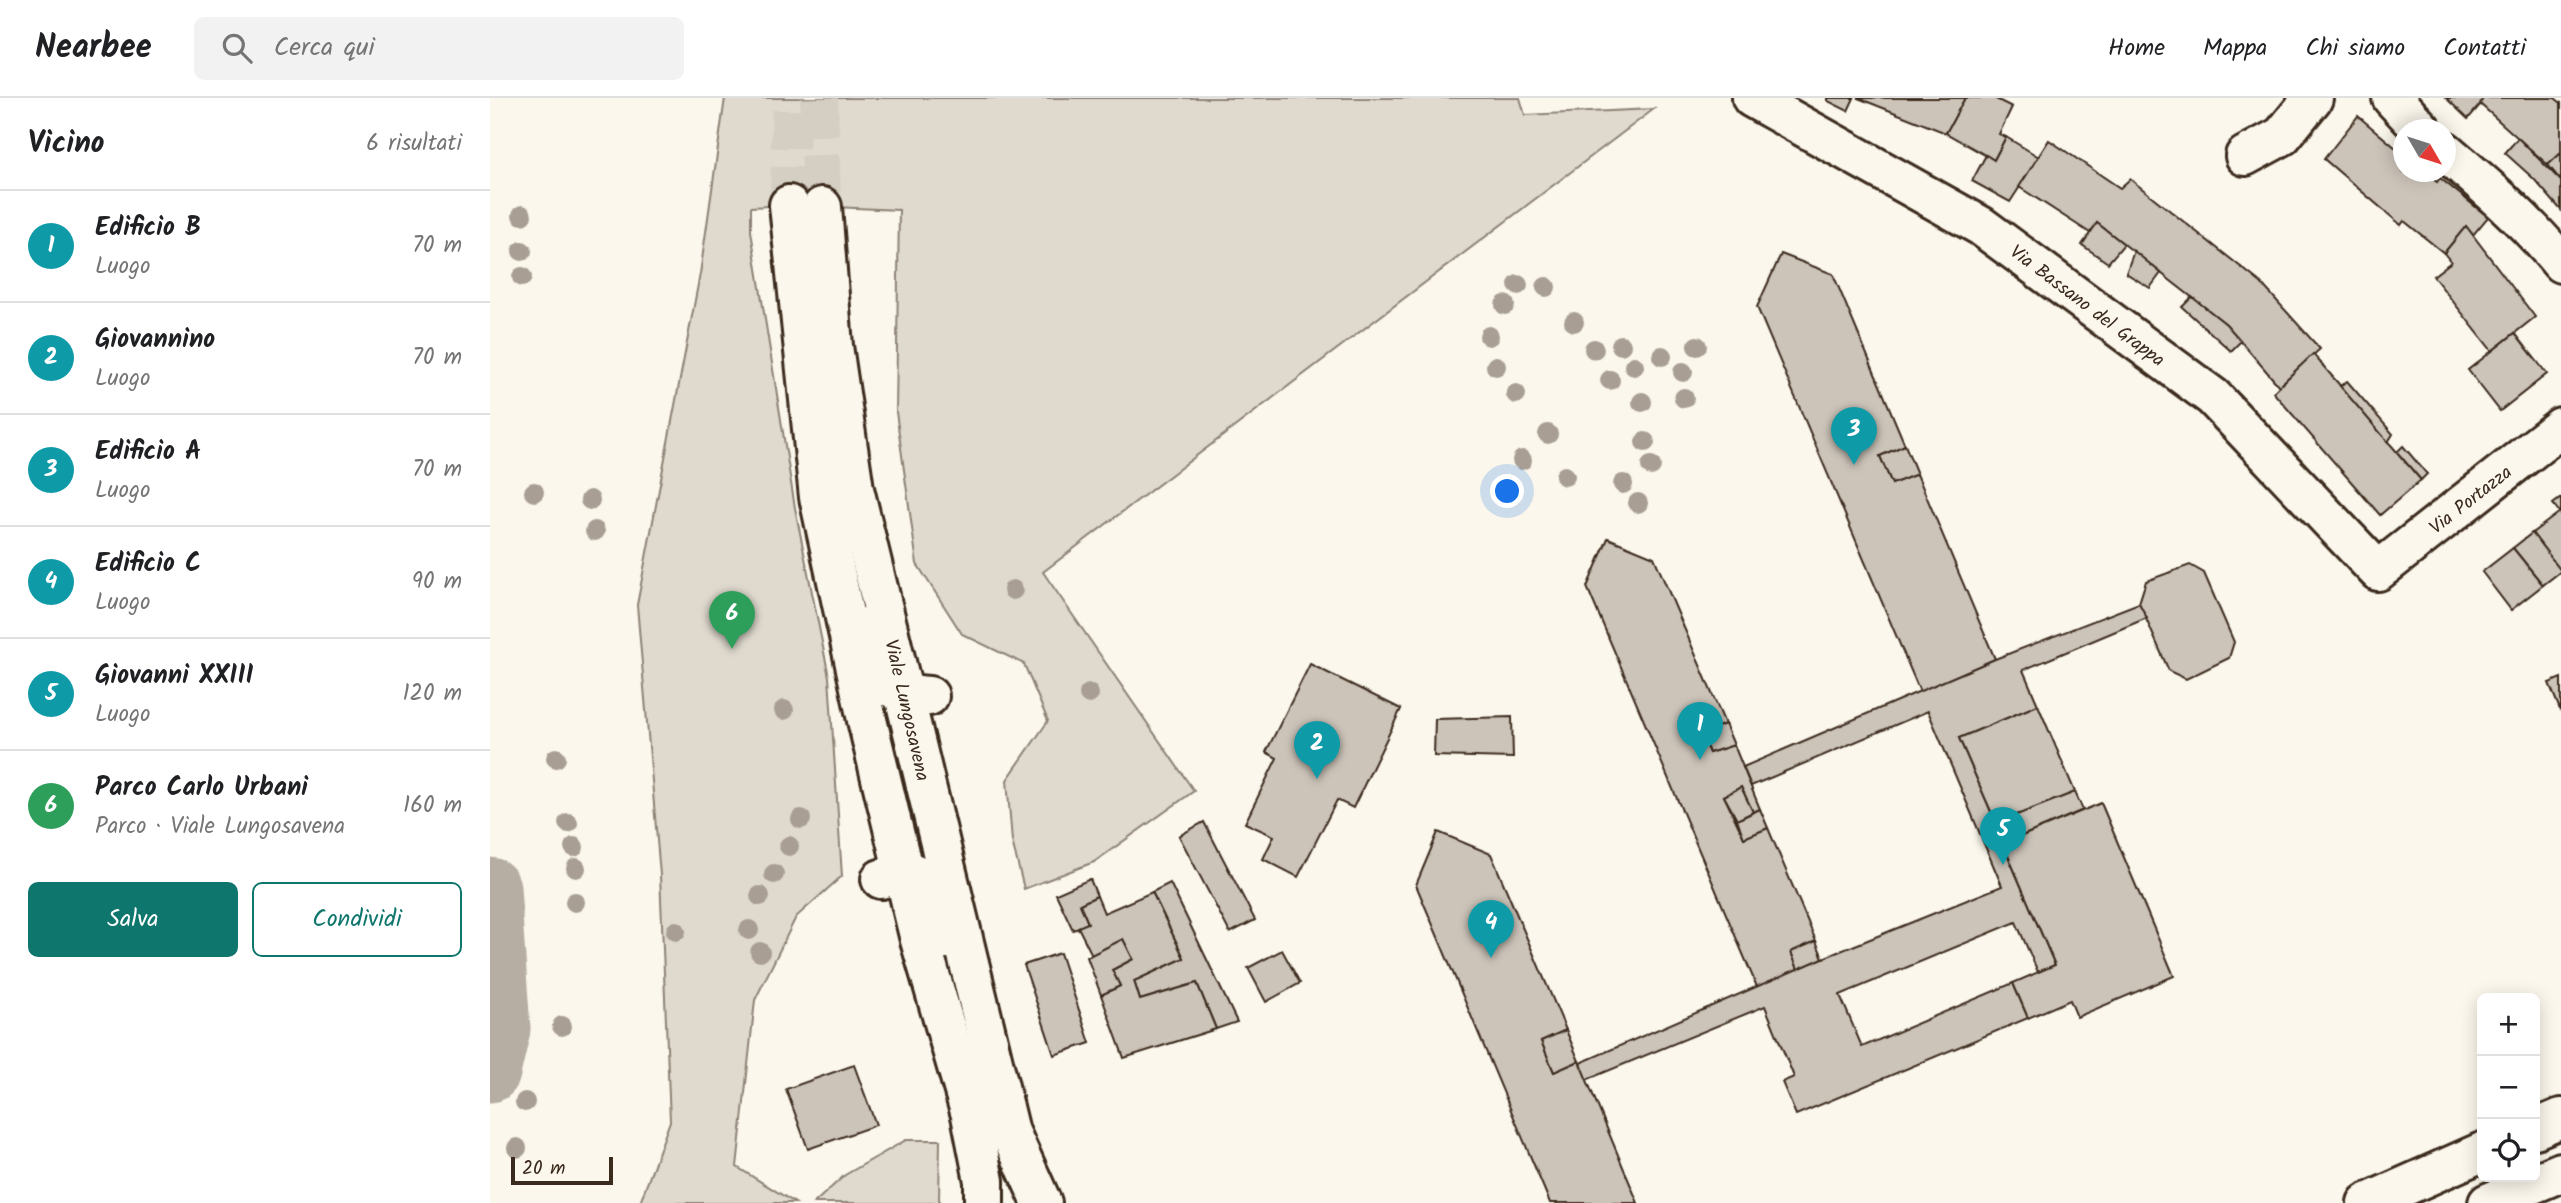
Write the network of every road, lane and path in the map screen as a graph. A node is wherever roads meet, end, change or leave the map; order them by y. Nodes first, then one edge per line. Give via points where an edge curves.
1 (1752, 98) edge
2 (2313, 98) edge
3 (2392, 98) edge
4 (2412, 119) edge
5 (2245, 156) dead end
6 (2456, 160) edge
7 (2561, 262) edge
8 (2561, 427) edge
9 (815, 456) junction
10 (2378, 571) joint
11 (917, 695) junction
12 (892, 876) junction
13 (990, 1053) junction
14 (2561, 1118) edge
15 (2540, 1127) edge
16 (2477, 1154) edge
17 (2561, 1172) edge
18 (984, 1203) edge
19 (1042, 1203) edge
20 (2367, 1203) edge
21 (2488, 1203) edge

1 - 10 main road, Via Bassano del Grappa via 1982,226 2213,397
2 - 5 main road via 2282,136
3 - 4 main road
6 - 7 main road via 2498,196
8 - 10 main road, Via Portazza
9 - 11 main road via 874,672 894,690
9 - 11 main road, Viale Lungosavena via 805,206 833,346 854,489
9 - 12 main road, Viale Lungosavena via 867,720
11 - 13 main road, Viale Lungosavena
12 - 13 main road via 913,873 934,893 970,1028
12 - 18 main road, Viale Lungosavena via 920,940 971,1115
13 - 19 main road, Viale Lungosavena via 1010,1132
14 - 15 main road
16 - 20 main road
17 - 21 main road

